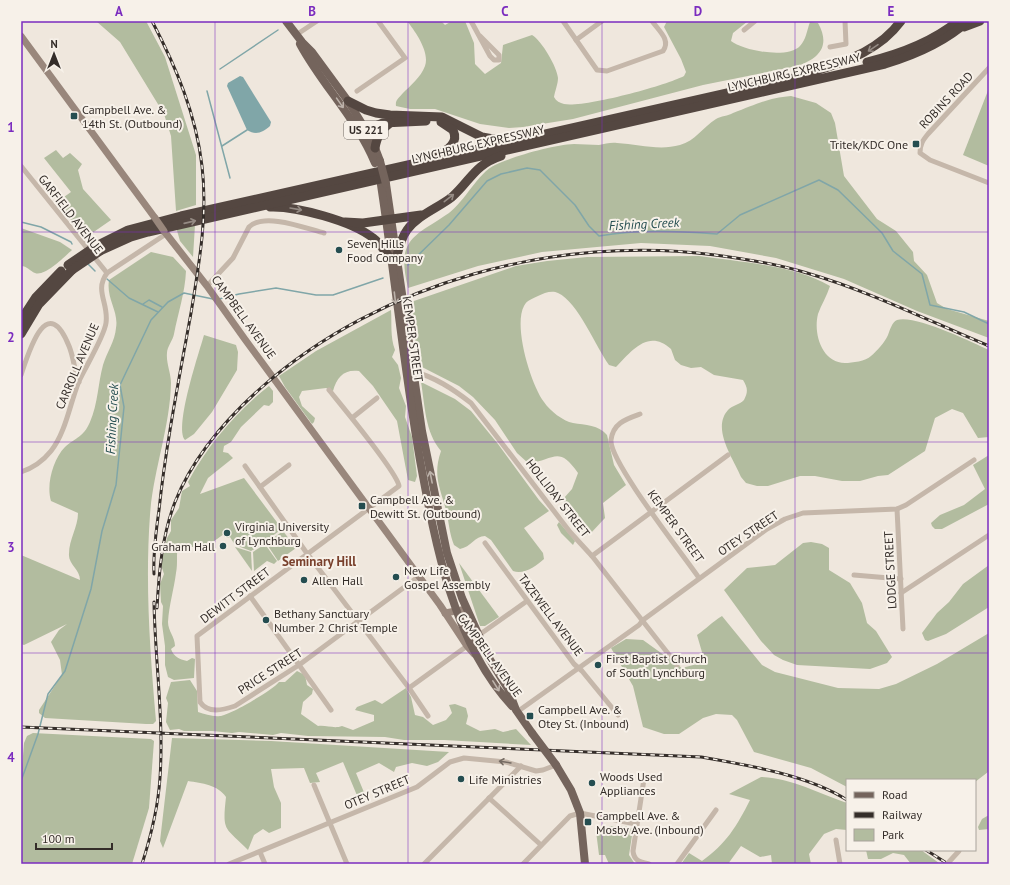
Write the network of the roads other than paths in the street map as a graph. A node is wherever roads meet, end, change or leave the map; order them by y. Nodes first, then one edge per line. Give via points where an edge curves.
1 (286, 21) edge
2 (317, 21) edge
3 (378, 21) edge
4 (472, 21) edge
5 (563, 21) edge
6 (602, 21) edge
7 (652, 21) edge
8 (755, 21) edge
9 (845, 21) edge
10 (901, 21) edge
11 (968, 21) edge
12 (980, 21) edge
13 (959, 25) edge
14 (744, 30) dead end
15 (296, 35) junction
16 (21, 36) edge
17 (480, 36) junction
18 (576, 40) junction
19 (830, 48) dead end
20 (989, 68) edge
21 (799, 77) junction
22 (357, 91) dead end
23 (348, 101) junction
24 (390, 119) junction
25 (362, 129) junction
26 (514, 142) junction
27 (538, 143) junction
28 (375, 148) junction
29 (377, 162) junction
30 (424, 162) junction
31 (21, 166) edge
32 (989, 183) edge
33 (249, 208) junction
34 (426, 213) junction
35 (389, 219) junction
36 (336, 220) junction
37 (165, 233) junction
38 (324, 233) dead end
39 (98, 248) junction
40 (394, 257) junction
41 (70, 268) junction
42 (107, 273) junction
43 (209, 289) junction
44 (21, 320) edge
45 (21, 334) edge
46 (404, 367) junction
47 (412, 371) junction
48 (21, 375) edge
49 (79, 382) junction
50 (329, 390) dead end
51 (377, 398) dead end
52 (640, 414) dead end
53 (352, 418) junction
54 (728, 456) dead end
55 (974, 460) dead end
56 (290, 464) dead end
57 (245, 466) dead end
58 (21, 472) edge
59 (260, 488) junction
60 (370, 509) junction
61 (897, 509) junction
62 (651, 510) junction
63 (989, 535) edge
64 (486, 543) dead end
65 (308, 554) junction
66 (592, 556) junction
67 (854, 575) dead end
68 (418, 577) junction
69 (699, 578) junction
70 (901, 579) junction
71 (901, 593) junction
72 (250, 596) junction
73 (527, 601) junction
74 (467, 609) junction
75 (457, 612) junction
76 (445, 613) junction
77 (643, 620) junction
78 (359, 621) junction
79 (903, 629) dead end
80 (479, 635) junction
81 (467, 646) junction
82 (480, 659) junction
83 (299, 665) junction
84 (677, 665) dead end
85 (578, 667) junction
86 (409, 688) junction
87 (206, 708) joint
88 (331, 710) dead end
89 (517, 711) junction
90 (618, 715) dead end
91 (428, 716) dead end
92 (556, 765) junction
93 (521, 766) junction
94 (644, 779) dead end
95 (314, 785) dead end
96 (489, 798) junction
97 (716, 810) dead end
98 (580, 813) junction
99 (330, 823) junction
100 (636, 824) junction
101 (836, 840) dead end
102 (541, 845) junction
103 (958, 851) edge
104 (260, 852) junction
105 (229, 864) edge
106 (265, 864) edge
107 (347, 864) edge
108 (424, 864) edge
109 (524, 864) edge
110 (585, 864) edge
111 (648, 864) edge
112 (677, 864) edge
113 (840, 864) edge
114 (947, 864) edge

1 - 15 main road, KEMPER STREET / US 221
2 - 15 street
3 - 22 street via 405,58
4 - 17 street
5 - 18 street
6 - 18 street
7 - 18 street via 667,41 663,51 607,71 597,70
8 - 14 street
9 - 19 street via 846,44
10 -> 21 highway via 889,35 859,56
11 - 13 highway, LYNCHBURG EXPRESSWAY
12 - 13 highway
13 - 21 highway, LYNCHBURG EXPRESSWAY via 899,53
13 - 27 highway, LYNCHBURG EXPRESSWAY via 915,54 885,64
15 - 23 main road, KEMPER STREET / US 221 via 312,52
15 -> 25 main road, KEMPER STREET / US 221 via 306,55
16 - 37 main road, CAMPBELL AVENUE, bridge
17 - 17 street via 499,55 499,60 494,60 490,56
20 - 32 street, ROBINS ROAD via 928,134 920,147 920,153 930,160
21 - 26 highway, LYNCHBURG EXPRESSWAY
23 - 24 highway
23 - 25 main road, KEMPER STREET / US 221
24 - 25 highway via 373,121
24 - 26 highway via 442,117 482,137
24 - 28 highway via 377,137
24 - 30 highway via 437,121 453,130 455,138 451,148
25 - 28 main road, KEMPER STREET / US 221
25 - 29 main road, KEMPER STREET / US 221
26 - 30 highway, LYNCHBURG EXPRESSWAY
27 - 33 highway, LYNCHBURG EXPRESSWAY
34 -> 27 highway via 452,196 473,172 493,158
28 - 29 main road, KEMPER STREET / US 221
29 - 35 main road, KEMPER STREET / US 221
30 - 39 highway, LYNCHBURG EXPRESSWAY via 128,230
31 - 42 street, GARFIELD AVENUE
33 -> 36 highway via 287,207
39 -> 33 highway, LYNCHBURG EXPRESSWAY via 148,232
34 - 35 highway
34 - 40 highway via 406,231
35 - 36 highway via 364,223
35 - 40 main road, KEMPER STREET
36 - 40 highway via 372,237
37 - 42 street
37 - 43 main road, CAMPBELL AVENUE
38 - 43 street via 278,222 264,221 252,224 248,227 233,258
39 - 41 highway, LYNCHBURG EXPRESSWAY, bridge
40 -> 46 main road, KEMPER STREET
40 - 47 main road, KEMPER STREET
41 - 44 highway, LYNCHBURG EXPRESSWAY via 40,293
41 - 45 highway, LYNCHBURG EXPRESSWAY via 28,320
42 - 49 street, CARROLL AVENUE via 101,286 106,324
43 - 60 main road, CAMPBELL AVENUE
46 - 47 street, HOLLIDAY STREET
46 - 75 main road, KEMPER STREET via 430,509 444,572
47 - 66 street, HOLLIDAY STREET via 452,388 471,402 570,532
74 -> 47 main road, KEMPER STREET via 447,553 438,515
48 - 49 street via 39,330 46,324 54,324 62,331 70,346 74,371
49 - 58 street, CARROLL AVENUE via 51,452 34,466
50 - 53 street
51 - 53 street
52 - 62 street, KEMPER STREET via 623,420 616,426 611,442 624,472
53 - 60 street, DEWITT STREET via 399,486
54 - 62 street
55 - 61 street, OTEY STREET
56 - 59 street
57 - 59 street
59 - 65 street
60 - 65 street, DEWITT STREET
60 - 68 main road, CAMPBELL AVENUE
61 - 69 street, OTEY STREET via 815,512 789,517 767,529
61 - 70 street, LODGE STREET
62 - 66 street
62 - 69 street, KEMPER STREET
63 - 71 street
64 - 73 street, TAZEWELL AVENUE
65 - 72 street, DEWITT STREET
65 - 78 street
66 - 77 street, HOLLIDAY STREET
67 - 70 street
68 - 76 main road, CAMPBELL AVENUE
68 - 78 street, PRICE STREET
69 - 77 street, OTEY STREET
70 - 71 street, LODGE STREET
71 - 79 street, LODGE STREET
72 - 83 street
72 - 87 street, DEWITT STREET via 197,636 200,702
73 - 80 street
73 - 85 street, TAZEWELL AVENUE
74 - 75 main road, CAMPBELL AVENUE
74 - 80 main road, CAMPBELL AVENUE
75 - 76 main road, CAMPBELL AVENUE
75 - 82 main road, KEMPER STREET
76 - 81 main road, CAMPBELL AVENUE
77 - 84 street, HOLLIDAY STREET
77 - 85 street, OTEY STREET
78 - 83 street, PRICE STREET
78 - 86 street
80 - 89 main road, CAMPBELL AVENUE
81 - 82 main road, CAMPBELL AVENUE
81 - 86 street
82 -> 89 main road, CAMPBELL AVENUE via 500,693
83 - 87 street, PRICE STREET via 235,706 219,710
83 - 88 street
85 - 89 street, OTEY STREET
85 - 90 street, TAZEWELL AVENUE
86 - 91 street
89 - 92 main road, CAMPBELL AVENUE, bridge
92 - 93 street, OTEY STREET via 536,771
92 - 98 main road, CAMPBELL AVENUE via 571,790
93 - 96 street
93 -> 99 street, OTEY STREET via 464,758 450,762 417,787
94 - 100 street
95 - 99 street
96 - 102 street
96 - 108 street
97 - 112 street
98 - 100 street
98 - 102 street via 570,816
98 - 110 main road, CAMPBELL AVENUE
99 - 104 street, OTEY STREET
99 - 107 street
100 - 111 street via 634,857 638,862
101 - 113 street
102 - 109 street
103 - 114 street, bridge
104 - 105 street, OTEY STREET
104 - 106 street

